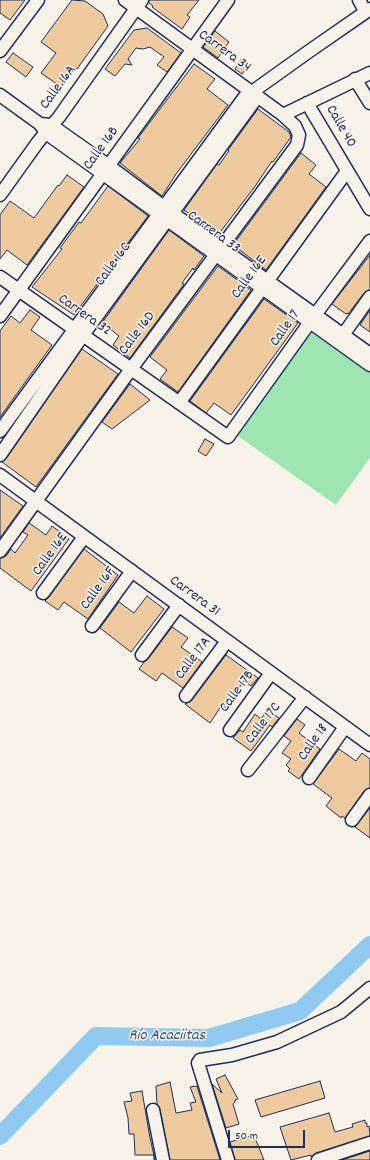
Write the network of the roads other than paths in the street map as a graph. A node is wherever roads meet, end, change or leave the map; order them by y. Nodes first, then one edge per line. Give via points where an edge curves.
1 (38, 0) edge
2 (125, 0) edge
3 (228, 0) edge
4 (360, 0) edge
5 (139, 4) edge
6 (368, 10) edge
7 (193, 50) junction
8 (0, 51) edge
9 (370, 72) edge
10 (356, 79) junction
11 (253, 93) junction
12 (0, 95) edge
13 (307, 103) junction
14 (370, 103) edge
15 (283, 115) junction
16 (46, 127) junction
17 (299, 135) joint
18 (106, 170) junction
19 (347, 171) junction
20 (0, 195) edge
21 (370, 209) edge
22 (166, 213) junction
23 (370, 241) edge
24 (219, 252) junction
25 (0, 277) edge
26 (265, 284) junction
27 (19, 290) junction
28 (370, 297) edge
29 (0, 316) edge
30 (313, 319) junction
31 (79, 332) junction
32 (343, 335) junction
33 (370, 354) edge
34 (370, 365) edge
35 (132, 369) junction
36 (179, 402) junction
37 (0, 431) edge
38 (228, 437) joint
39 (0, 455) edge
40 (0, 475) edge
41 (36, 501) junction
42 (84, 537) junction
43 (0, 551) edge
44 (132, 571) junction
45 (43, 593) dead end
46 (179, 605) junction
47 (92, 626) dead end
48 (227, 641) junction
49 (142, 655) dead end
50 (271, 673) junction
51 (186, 696) dead end
52 (304, 697) junction
53 (345, 727) junction
54 (230, 730) dead end
55 (370, 745) edge
56 (248, 770) dead end
57 (309, 778) dead end
58 (370, 795) edge
59 (352, 820) dead end
60 (370, 988) edge
61 (153, 1110) dead end
62 (370, 1143) edge
63 (163, 1160) edge
64 (228, 1160) edge
65 (318, 1160) edge

1 - 8 street
2 - 5 street, Carrera 34
3 - 7 street, Calle 16B
4 - 6 street
5 - 7 street, Carrera 34
5 - 16 street, Calle 16A via 59,117
6 - 11 street, Calle 16C
7 - 11 street, Carrera 34
7 - 18 street, Calle 16B
9 - 10 street
10 - 13 street
10 - 14 street
11 - 15 street, Carrera 34
11 - 22 street, Calle 16C
12 - 16 street, Carrera 33
13 - 15 street
13 - 19 street, Calle 40
15 - 17 street, Carrera 34 via 295,126
16 - 18 street, Carrera 33
16 - 20 street, Calle 16A
17 - 24 street, Calle 16D via 297,145
18 - 22 street, Carrera 33
18 - 27 street, Calle 16B
19 - 21 street, Calle 40
19 - 26 street, Calle 16E
22 - 24 street, Carrera 33
22 - 31 street, Calle 16C
23 - 30 street, Calle 17
24 - 26 street, Carrera 33
24 - 35 street, Calle 16D
25 - 27 street, Carrera 32
26 - 30 street, Carrera 33
26 - 36 street, Calle 16E
27 - 29 street, Calle 16B
27 - 31 street, Carrera 32
28 - 32 street
30 - 32 street, Carrera 33
30 - 34 street, Carrera 33
30 - 38 street, Calle 17
31 - 35 street, Carrera 32
31 - 37 street, Calle 16C
31 - 39 street, Calle 16C
32 - 33 street, Carrera 33
35 - 36 street, Carrera 32
35 - 41 street, Calle 16D
36 - 38 street, Carrera 32
40 - 41 street, Carrera 31
41 - 42 street, Carrera 31
41 - 43 street, Calle 16D
42 - 44 street, Carrera 31
42 - 45 street, Calle 16E
44 - 46 street, Carrera 31
44 - 47 street, Calle 16F
46 - 48 street, Carrera 31
46 - 49 street
48 - 50 street, Carrera 31
48 - 51 street, Calle 17A
50 - 52 street, Carrera 31
50 - 54 street, Calle 17B
52 - 53 street, Carrera 31
52 - 56 street, Calle 17C
53 - 55 street, Carrera 31
53 - 57 street, Calle 18
58 - 59 street
60 - 64 street via 340,1012 277,1042 232,1055 200,1060 198,1066
61 - 63 street
62 - 65 street

